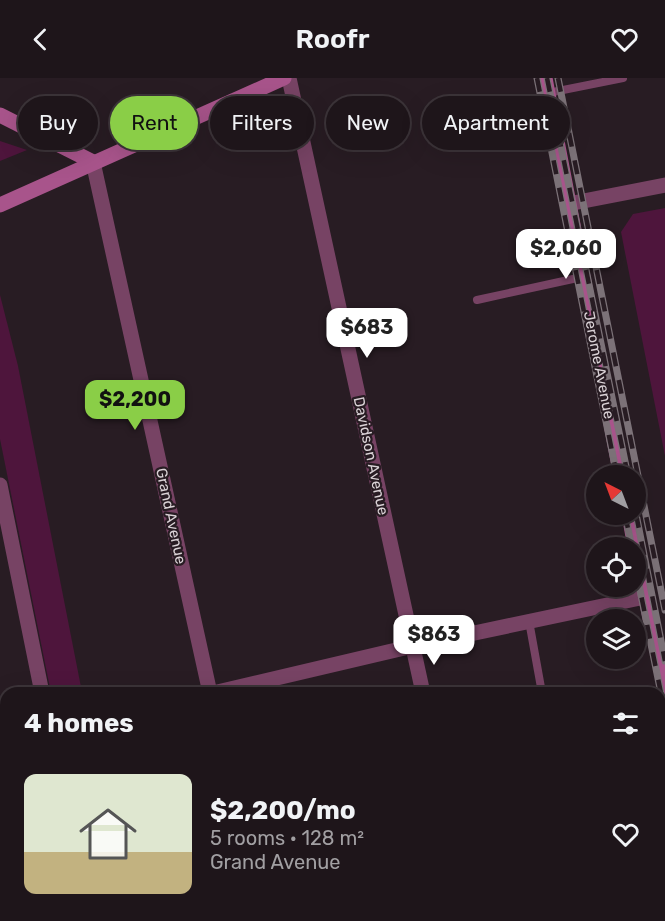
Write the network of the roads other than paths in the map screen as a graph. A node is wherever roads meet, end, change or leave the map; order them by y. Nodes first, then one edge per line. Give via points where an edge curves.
1 (284, 78) edge
2 (289, 78) edge
3 (623, 78) edge
4 (546, 86) edge
5 (0, 115) edge
6 (93, 162) junction
7 (665, 185) edge
8 (568, 204) junction
9 (0, 205) edge
10 (582, 277) junction
11 (477, 300) dead end
12 (619, 465) edge
13 (0, 489) edge
14 (645, 597) joint
15 (529, 621) junction
16 (413, 646) junction
17 (41, 687) edge
18 (210, 687) edge
19 (237, 687) edge
20 (422, 687) edge
21 (541, 687) edge
22 (665, 687) edge

1 - 6 main road
2 - 16 street, Davidson Avenue
3 - 4 lane
4 - 8 main road, Jerome Avenue
5 - 6 main road
6 - 9 main road
6 - 18 street, Grand Avenue
7 - 8 street
8 - 10 main road, Jerome Avenue
10 - 11 lane
10 - 12 main road, Jerome Avenue
13 - 17 street
14 - 15 street
14 - 22 main road
15 - 16 street
15 - 21 lane
16 - 19 street
16 - 20 street, Davidson Avenue

